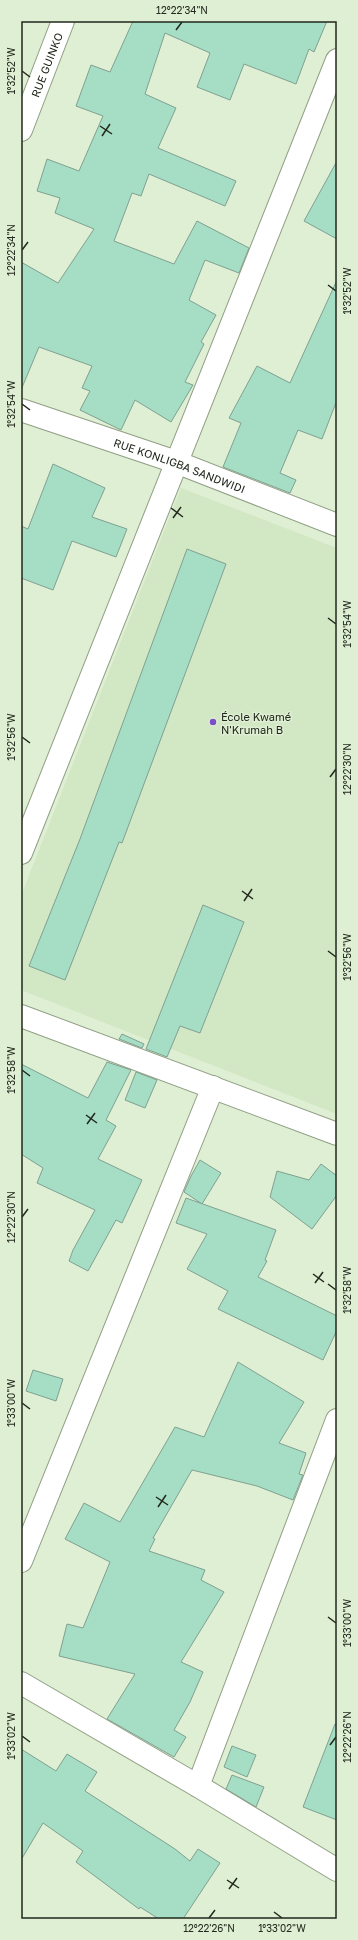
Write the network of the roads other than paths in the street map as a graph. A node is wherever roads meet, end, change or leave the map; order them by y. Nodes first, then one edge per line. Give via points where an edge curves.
1 (63, 21) edge
2 (337, 60) edge
3 (21, 130) edge
4 (21, 410) edge
5 (176, 462) junction
6 (337, 525) edge
7 (21, 853) edge
8 (21, 1016) edge
9 (213, 1087) junction
10 (337, 1134) edge
11 (337, 1420) edge
12 (21, 1561) edge
13 (21, 1683) edge
14 (198, 1786) junction
15 (337, 1870) edge

1 - 3 street, RUE GUINKO
2 - 5 street
4 - 5 street, RUE KONLIGBA SANDWIDI
5 - 6 street, RUE KONLIGBA SANDWIDI
5 - 7 street
8 - 9 street
9 - 10 street
9 - 12 street
11 - 14 street
13 - 14 street
14 - 15 street

